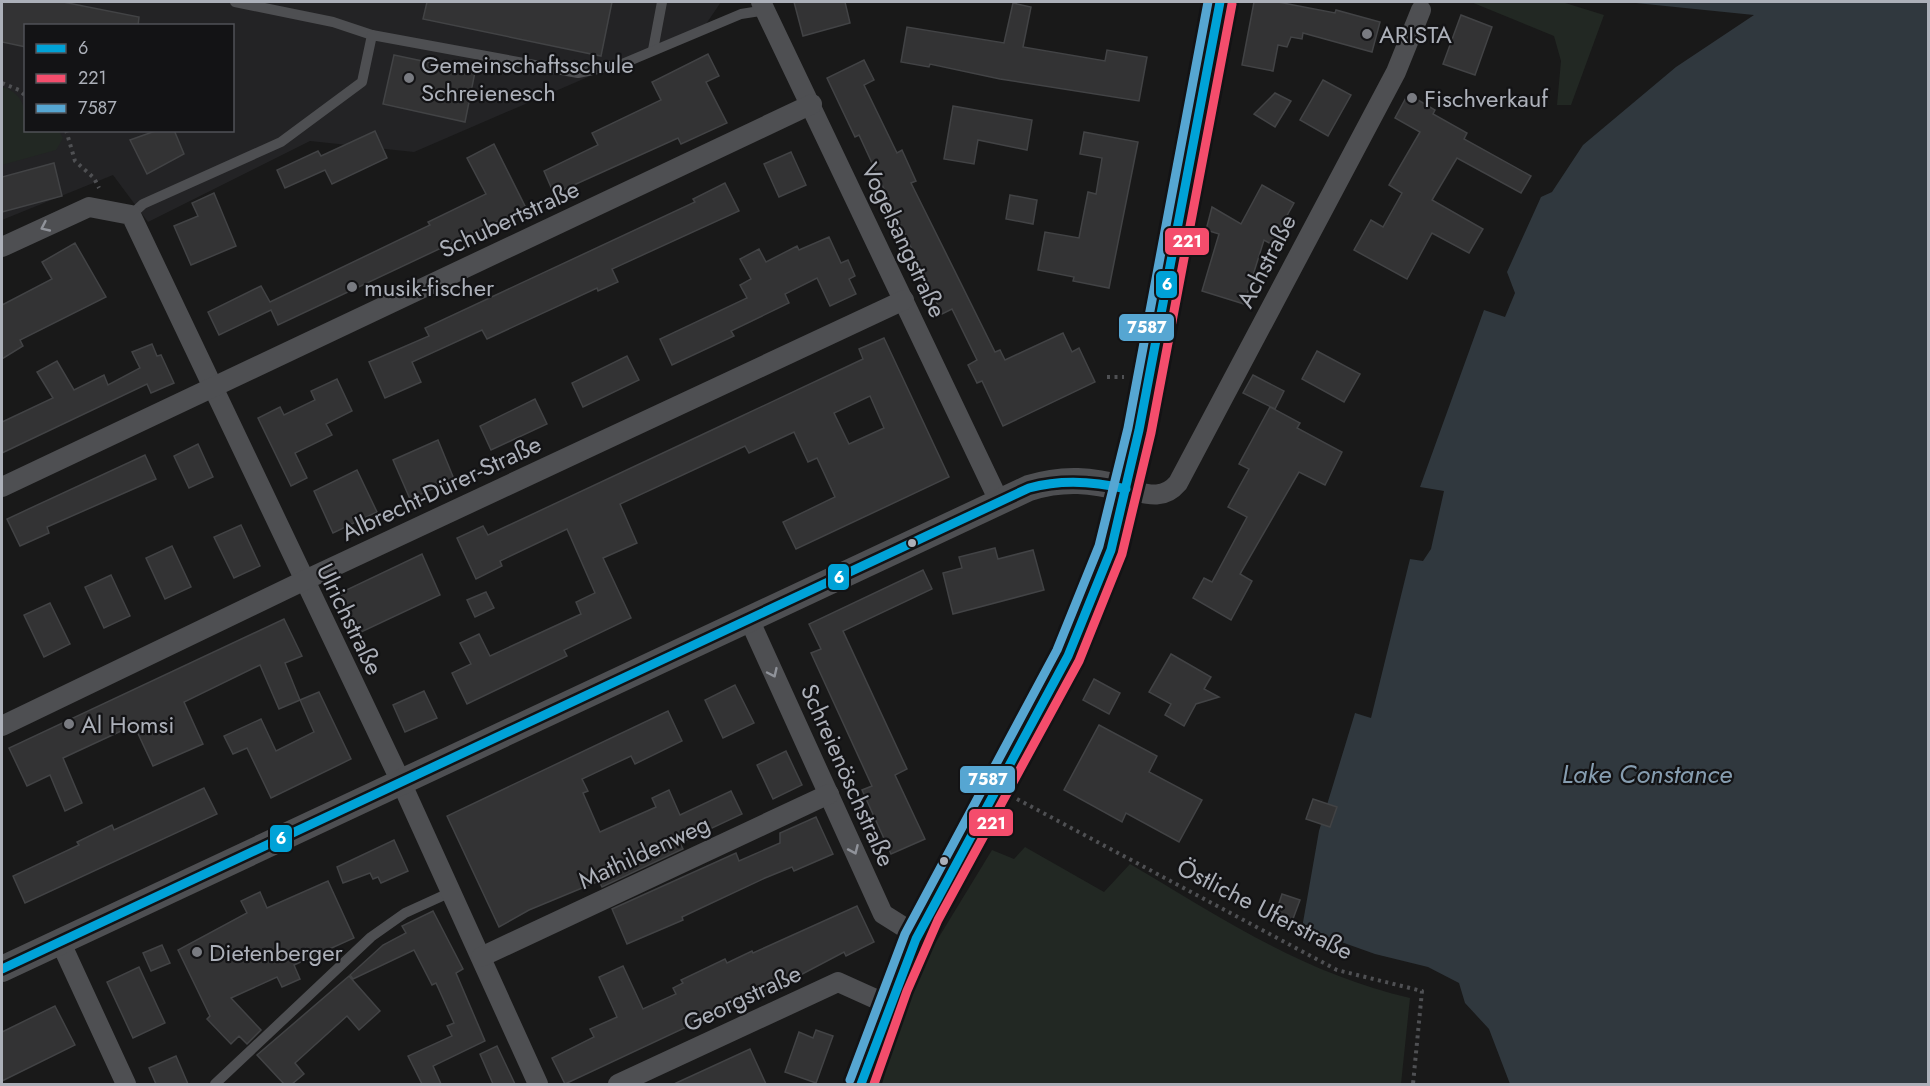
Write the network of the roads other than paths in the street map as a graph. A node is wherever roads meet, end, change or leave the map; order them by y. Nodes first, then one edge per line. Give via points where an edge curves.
1 (235, 2) edge
2 (662, 2) edge
3 (1220, 2) edge
4 (764, 6) edge
5 (1421, 10) dead end
6 (372, 35) junction
7 (653, 50) junction
8 (812, 104) junction
9 (131, 215) junction
10 (2, 248) edge
11 (904, 300) junction
12 (212, 388) junction
13 (2, 487) edge
14 (1126, 489) junction
15 (999, 501) junction
16 (303, 581) junction
17 (749, 619) junction
18 (2, 726) edge
19 (401, 782) junction
20 (829, 794) junction
21 (451, 892) junction
22 (918, 936) junction
23 (60, 941) junction
24 (481, 957) junction
25 (2, 969) edge
26 (889, 1005) junction
27 (126, 1084) edge
28 (215, 1084) edge
29 (538, 1084) edge
30 (618, 1084) edge
31 (861, 1084) edge

1 - 6 lane via 333,22
2 - 7 lane
3 - 14 main road
4 - 7 lane
4 - 8 street, Vogelsangstraße
5 - 14 street, Achstraße via 1396,72 1178,483 1171,491 1157,496
6 - 7 lane via 578,73 622,64
6 - 9 lane via 362,82 280,142 143,204
8 - 11 street, Vogelsangstraße
8 - 12 street, Schubertstraße
9 -> 10 street via 90,207
9 - 12 street, Ulrichstraße
11 - 15 street, Vogelsangstraße
11 - 16 street, Albrecht-Dürer-Straße
12 - 13 street, Schubertstraße
12 - 16 street, Ulrichstraße
14 - 15 street via 1067,479 1029,488
14 - 22 main road via 1103,572 1074,645
15 - 17 street
16 - 18 street, Albrecht-Dürer-Straße
16 - 19 street, Ulrichstraße
17 - 19 street
17 -> 20 street, Schreienöschstraße
19 - 21 street, Ulrichstraße
19 - 23 street
20 -> 22 street, Schreienöschstraße via 883,914
20 - 24 street, Mathildenweg
21 - 24 street, Ulrichstraße
21 - 28 lane via 405,913 371,937
22 - 26 main road
23 - 25 street
23 - 27 street
24 - 29 street, Ulrichstraße
26 - 30 street, Georgstraße via 838,982
26 - 31 main road

